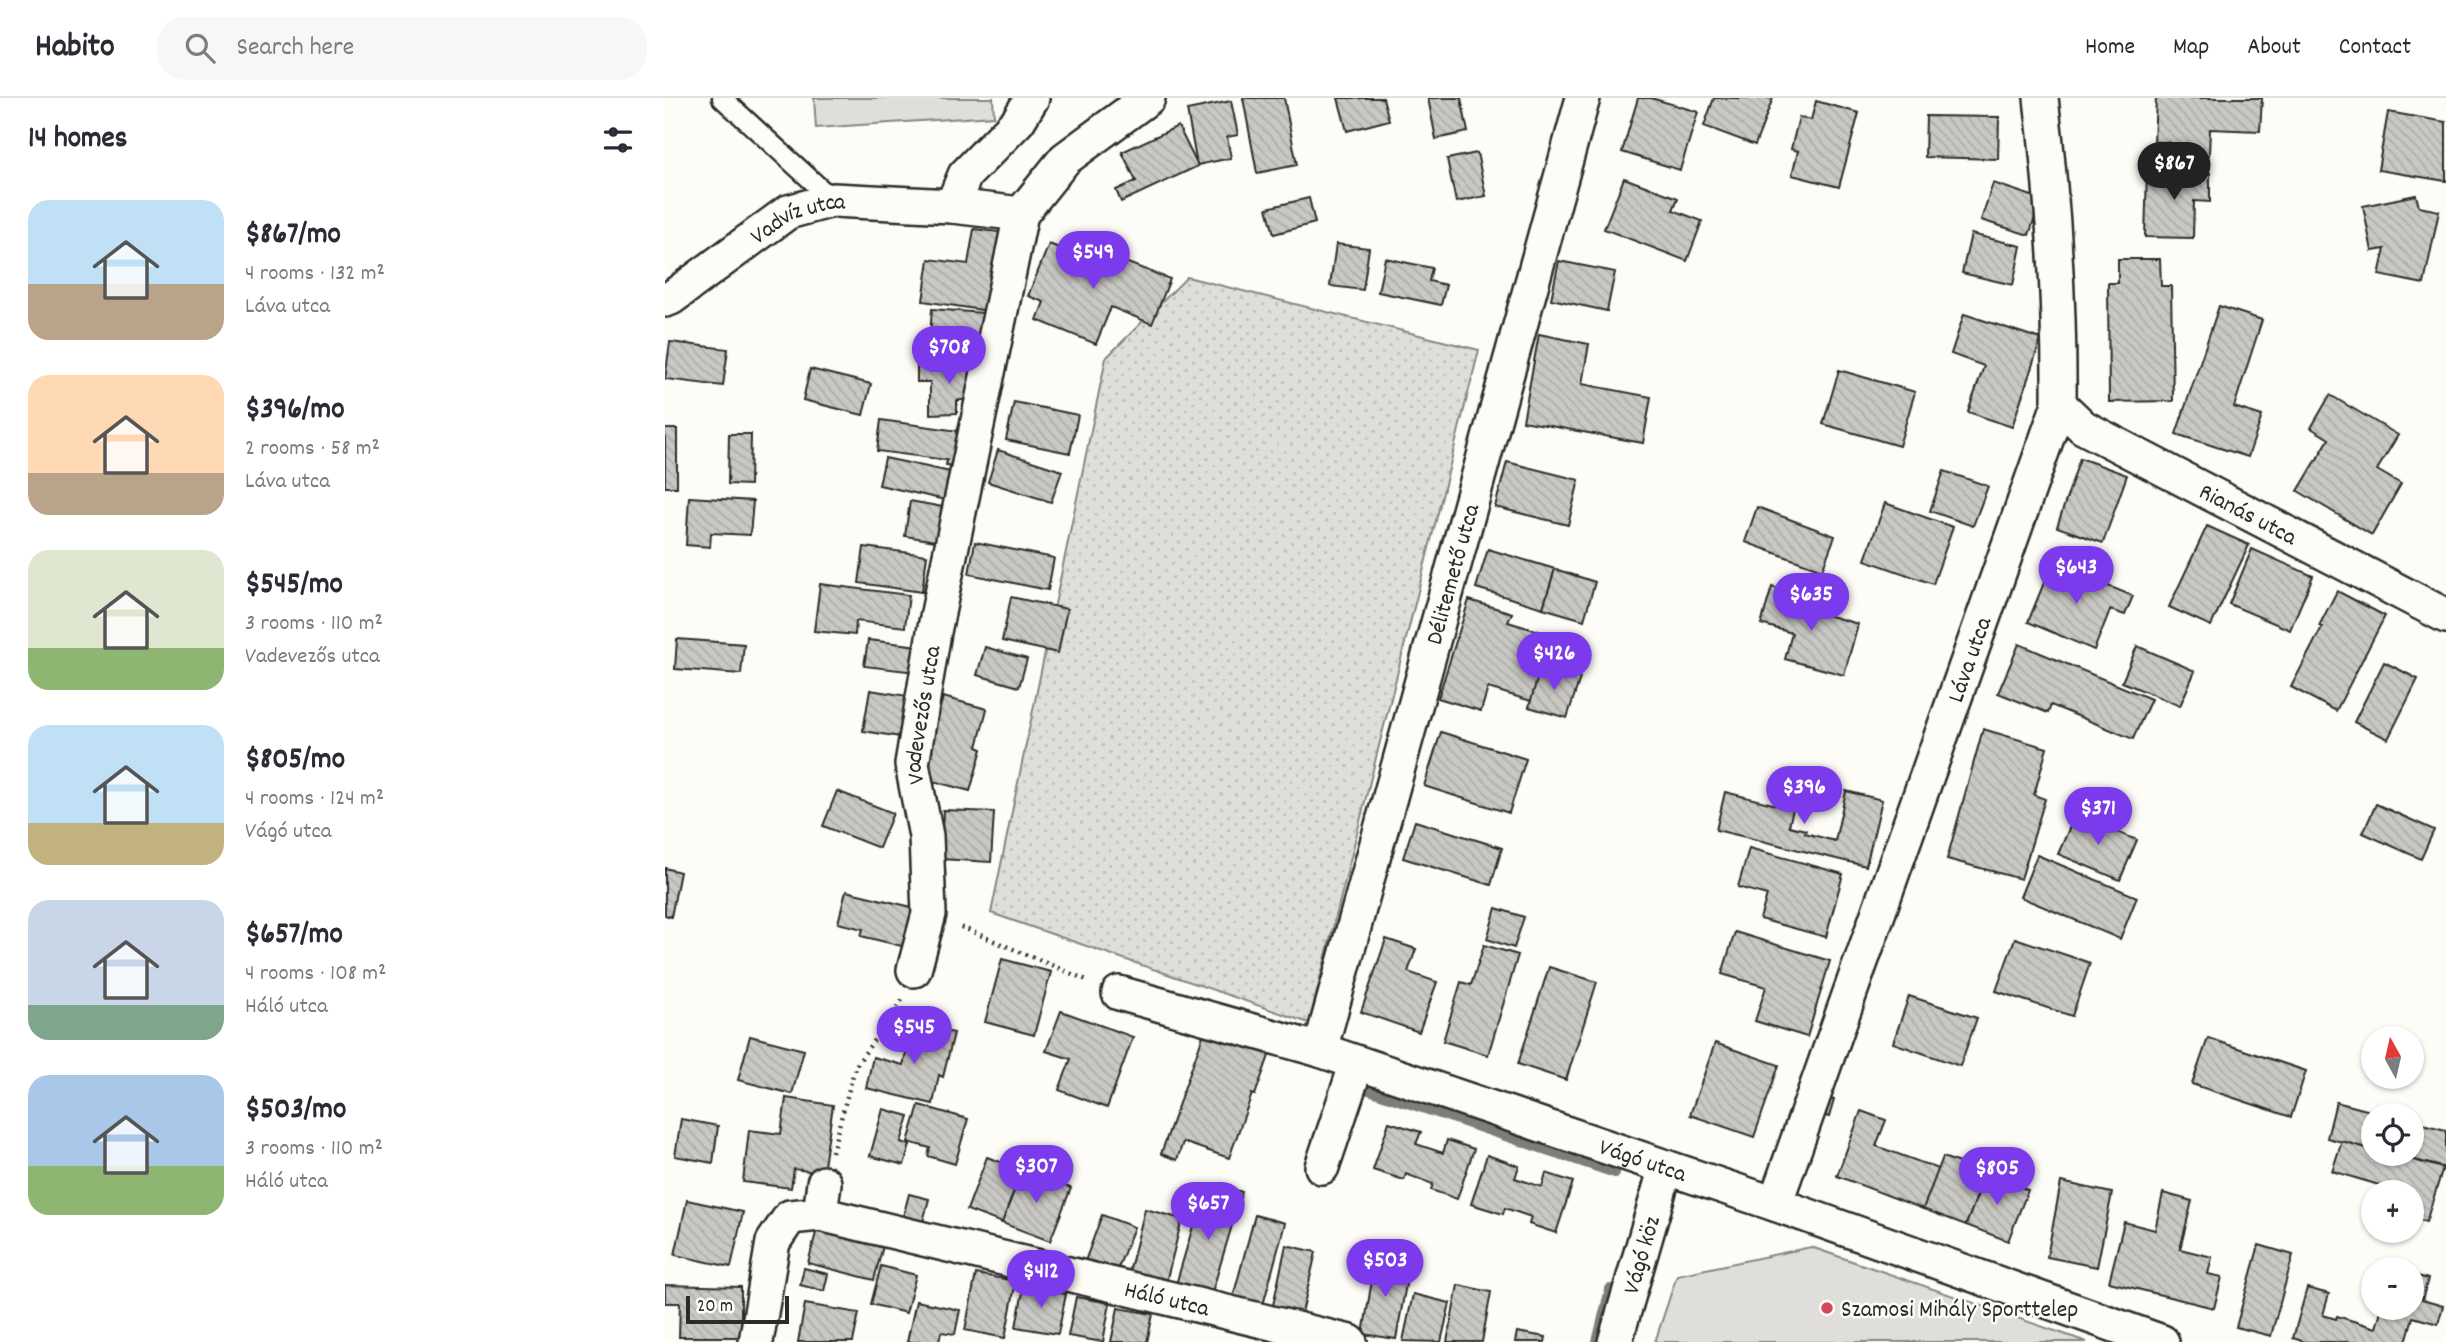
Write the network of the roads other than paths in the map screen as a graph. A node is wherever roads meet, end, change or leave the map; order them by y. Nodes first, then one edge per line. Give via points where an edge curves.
1 (722, 98) edge
2 (1032, 98) edge
3 (1148, 98) edge
4 (1583, 98) edge
5 (2041, 98) edge
6 (833, 200) junction
7 (952, 206) junction
8 (1021, 214) junction
9 (665, 300) edge
10 (2059, 404) junction
11 (2446, 616) edge
12 (914, 970) road end
13 (1119, 993) road end
14 (1320, 1050) junction
15 (1357, 1063) junction
16 (1322, 1167) dead end
17 (1666, 1167) junction
18 (1775, 1204) junction
19 (756, 1342) edge
20 (1350, 1342) edge
21 (1615, 1342) edge
22 (2162, 1342) edge

1 - 6 lane
2 - 7 street via 1018,121 965,175
3 - 8 street, Vadevezős utca via 1065,159
4 - 14 street, Délitemető utca
5 - 10 street, Láva utca via 2053,199
6 - 7 street, Vadvíz utca
6 - 9 street, Vadvíz utca via 787,212
7 - 8 street, Vadvíz utca
8 - 12 street, Vadevezős utca via 934,632 912,764 926,836 929,914
10 - 11 street, Rianás utca via 2084,426
10 - 18 street, Láva utca
13 - 14 street, Vágó utca
14 - 15 street, Vágó utca
15 - 16 street
15 - 17 street, Vágó utca
17 - 18 street, Vágó utca
17 - 21 street, Vágó köz
18 - 22 street, Vágó utca
19 - 20 street, Háló utca via 773,1242 790,1217 822,1198

